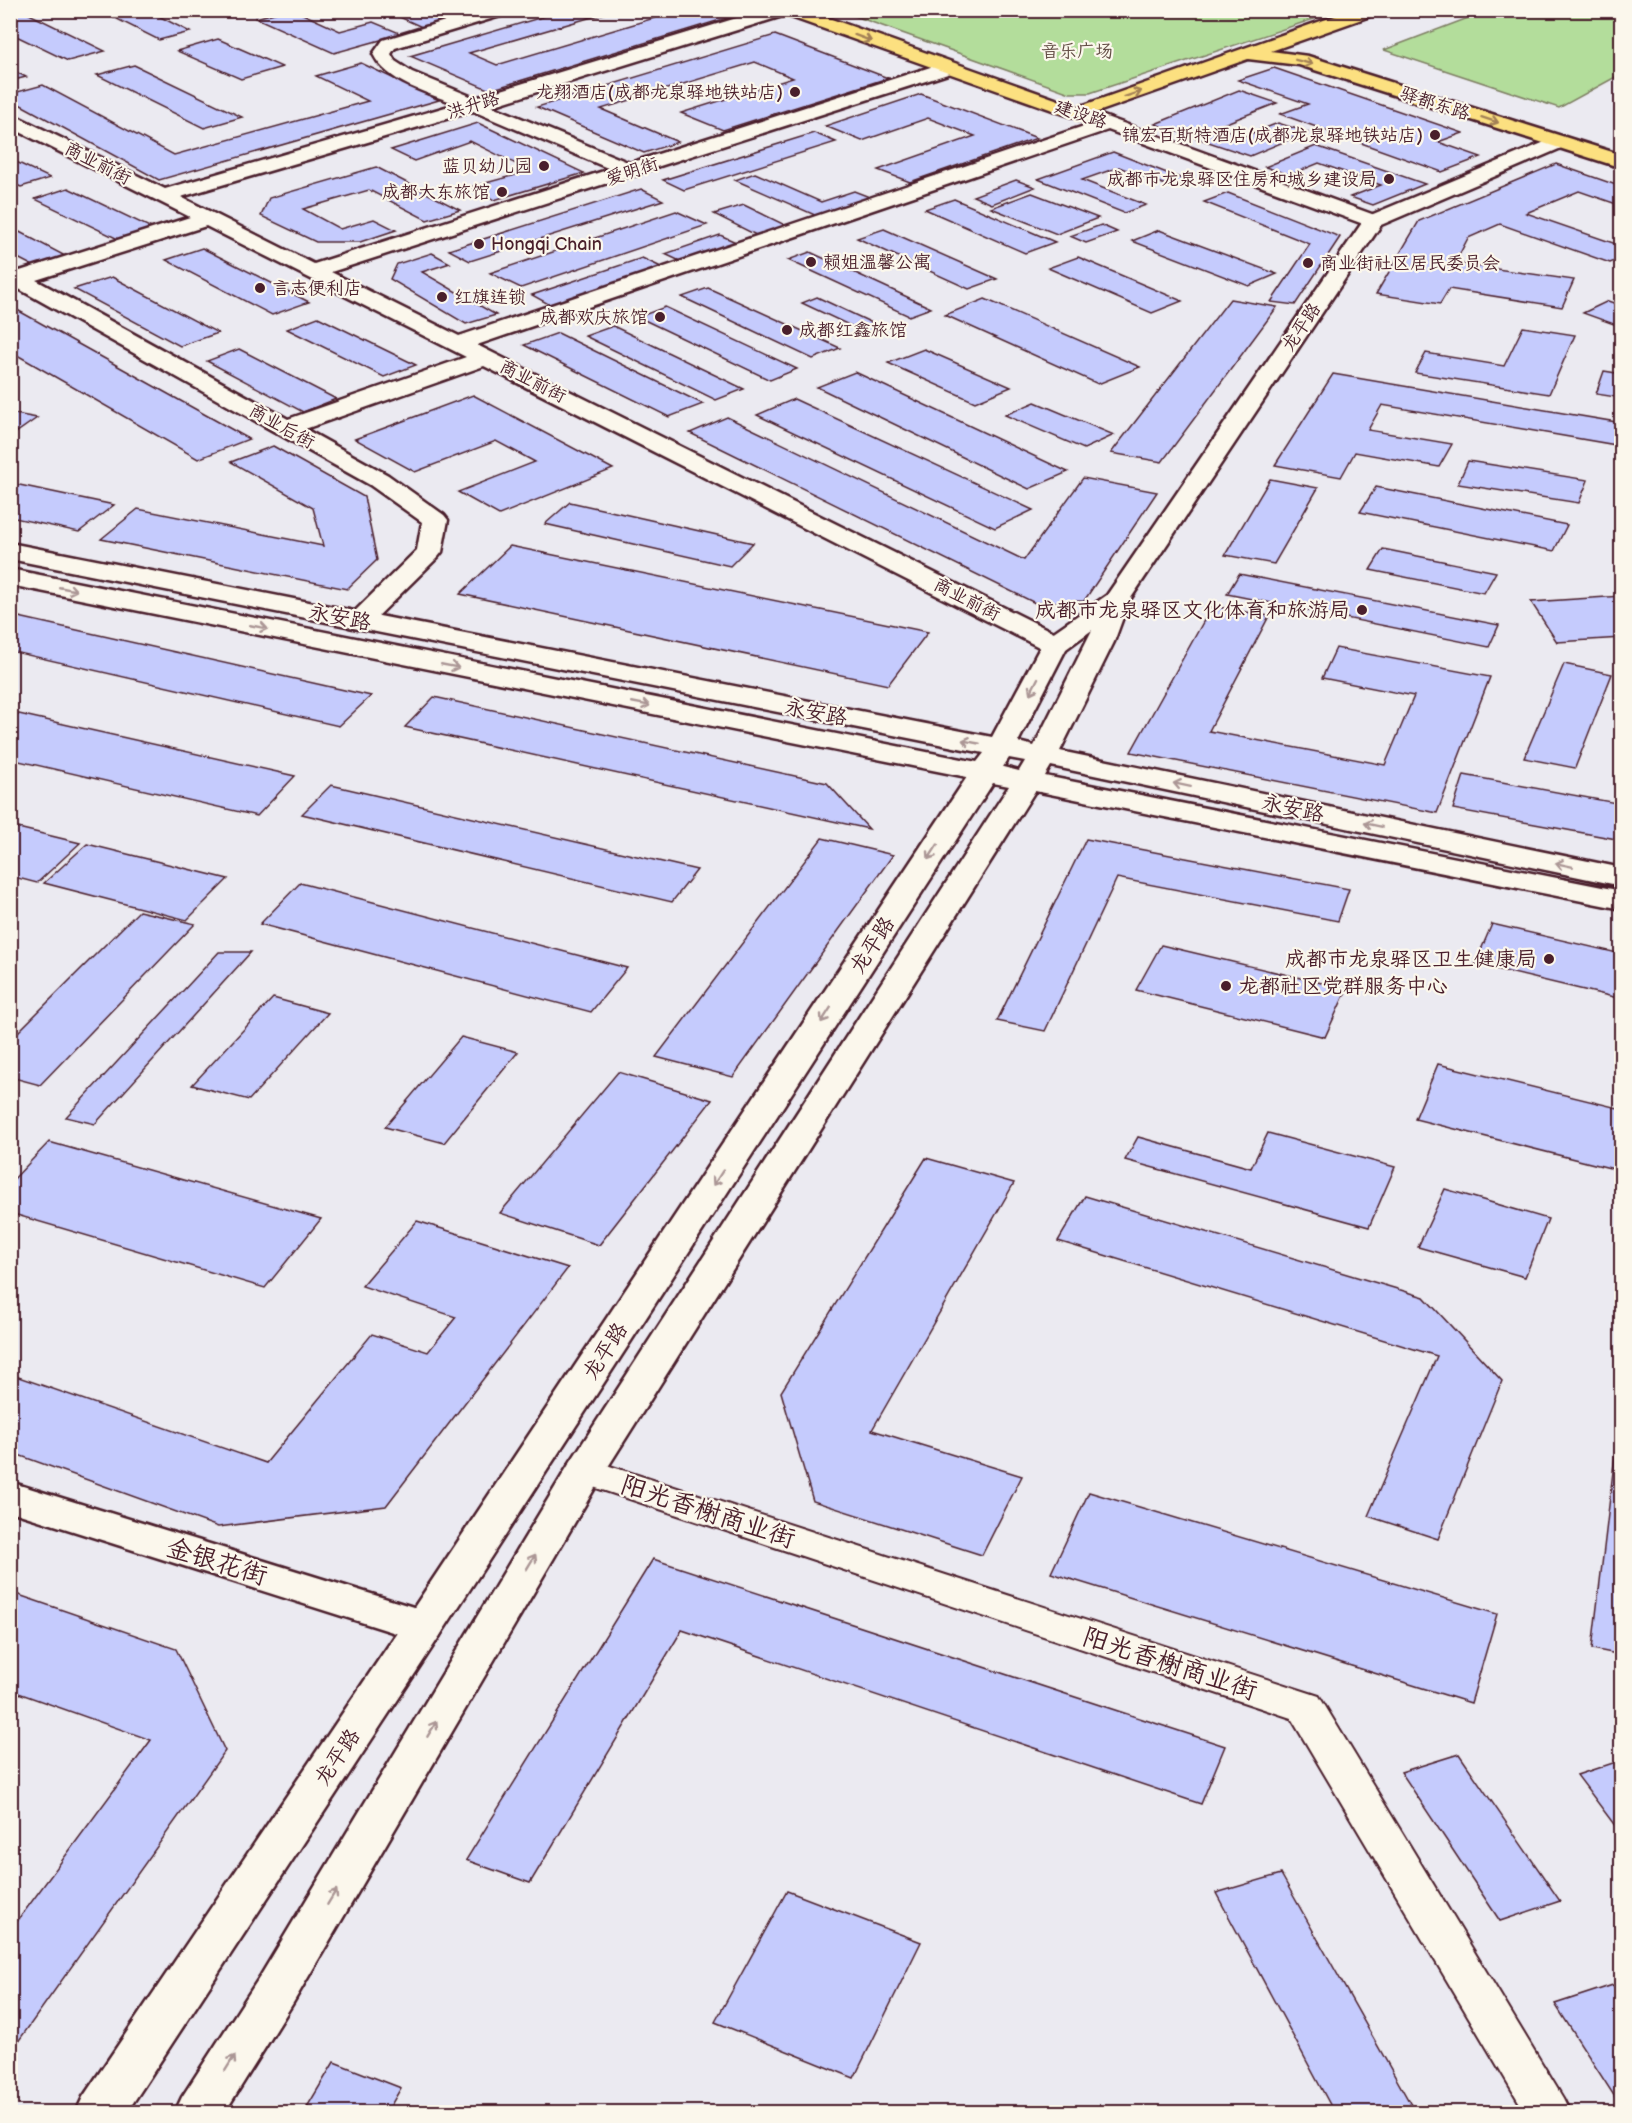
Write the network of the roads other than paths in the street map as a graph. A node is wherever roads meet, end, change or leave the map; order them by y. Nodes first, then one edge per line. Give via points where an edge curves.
1 (501, 10) edge
2 (783, 10) edge
3 (788, 10) edge
4 (1370, 10) edge
5 (1333, 42) junction
6 (1246, 54) junction
7 (947, 68) junction
8 (474, 105) junction
9 (1078, 113) junction
10 (10, 118) edge
11 (1108, 124) junction
12 (1559, 142) junction
13 (1622, 144) edge
14 (1622, 162) edge
15 (632, 171) junction
16 (162, 196) junction
17 (209, 218) junction
18 (1373, 221) junction
19 (316, 270) junction
20 (14, 277) edge
21 (459, 343) junction
22 (487, 357) junction
23 (286, 428) junction
24 (10, 551) edge
25 (10, 578) edge
26 (1116, 602) junction
27 (358, 621) junction
28 (1055, 644) junction
29 (993, 761) junction
30 (1035, 768) junction
31 (1622, 877) edge
32 (1622, 900) edge
33 (585, 1471) junction
34 (10, 1496) edge
35 (424, 1626) junction
36 (100, 2112) edge
37 (199, 2112) edge
38 (1548, 2112) edge

1 - 8 street via 389,44 382,54 387,64 405,76
2 - 8 street, 洪升路
3 -> 7 highway, 建设路
4 - 5 highway, 驿都东路
5 - 6 highway, 驿都东路
5 - 13 highway, 驿都东路
9 -> 6 highway, 驿都东路
6 -> 12 highway, 驿都东路 via 1301,60
7 - 9 highway, 建设路
7 - 15 street, 爱明街
8 - 15 street
8 - 16 street, 洪升路
9 - 11 street, 建设路
10 - 16 street, 商业前街
11 - 18 street, 建设路
11 - 21 street
12 - 14 highway, 驿都东路
12 - 18 street
15 - 19 street, 爱明街
16 - 17 street, 商业前街
17 - 19 street, 商业前街
17 - 20 street
18 - 26 street, 龙平路
19 - 21 street, 商业前街
20 - 23 street, 商业后街
21 - 22 street, 商业前街
22 - 23 street
22 - 28 street, 商业前街
23 - 27 street, 商业后街 via 379,480 435,520 429,552
24 - 27 street, 永安路
25 -> 29 street
26 - 28 street, 龙平路
26 - 30 street, 龙平路 via 1101,642
29 -> 27 street, 永安路
28 -> 29 street, 龙平路
29 - 30 street
29 -> 35 street, 龙平路
31 -> 30 street, 永安路
30 - 32 street
30 - 33 street, 龙平路
37 -> 33 street, 龙平路 via 277,1989
33 - 38 street, 阳光香榭商业街 via 1305,1707
34 - 35 street, 金银花街
35 - 36 street, 龙平路

